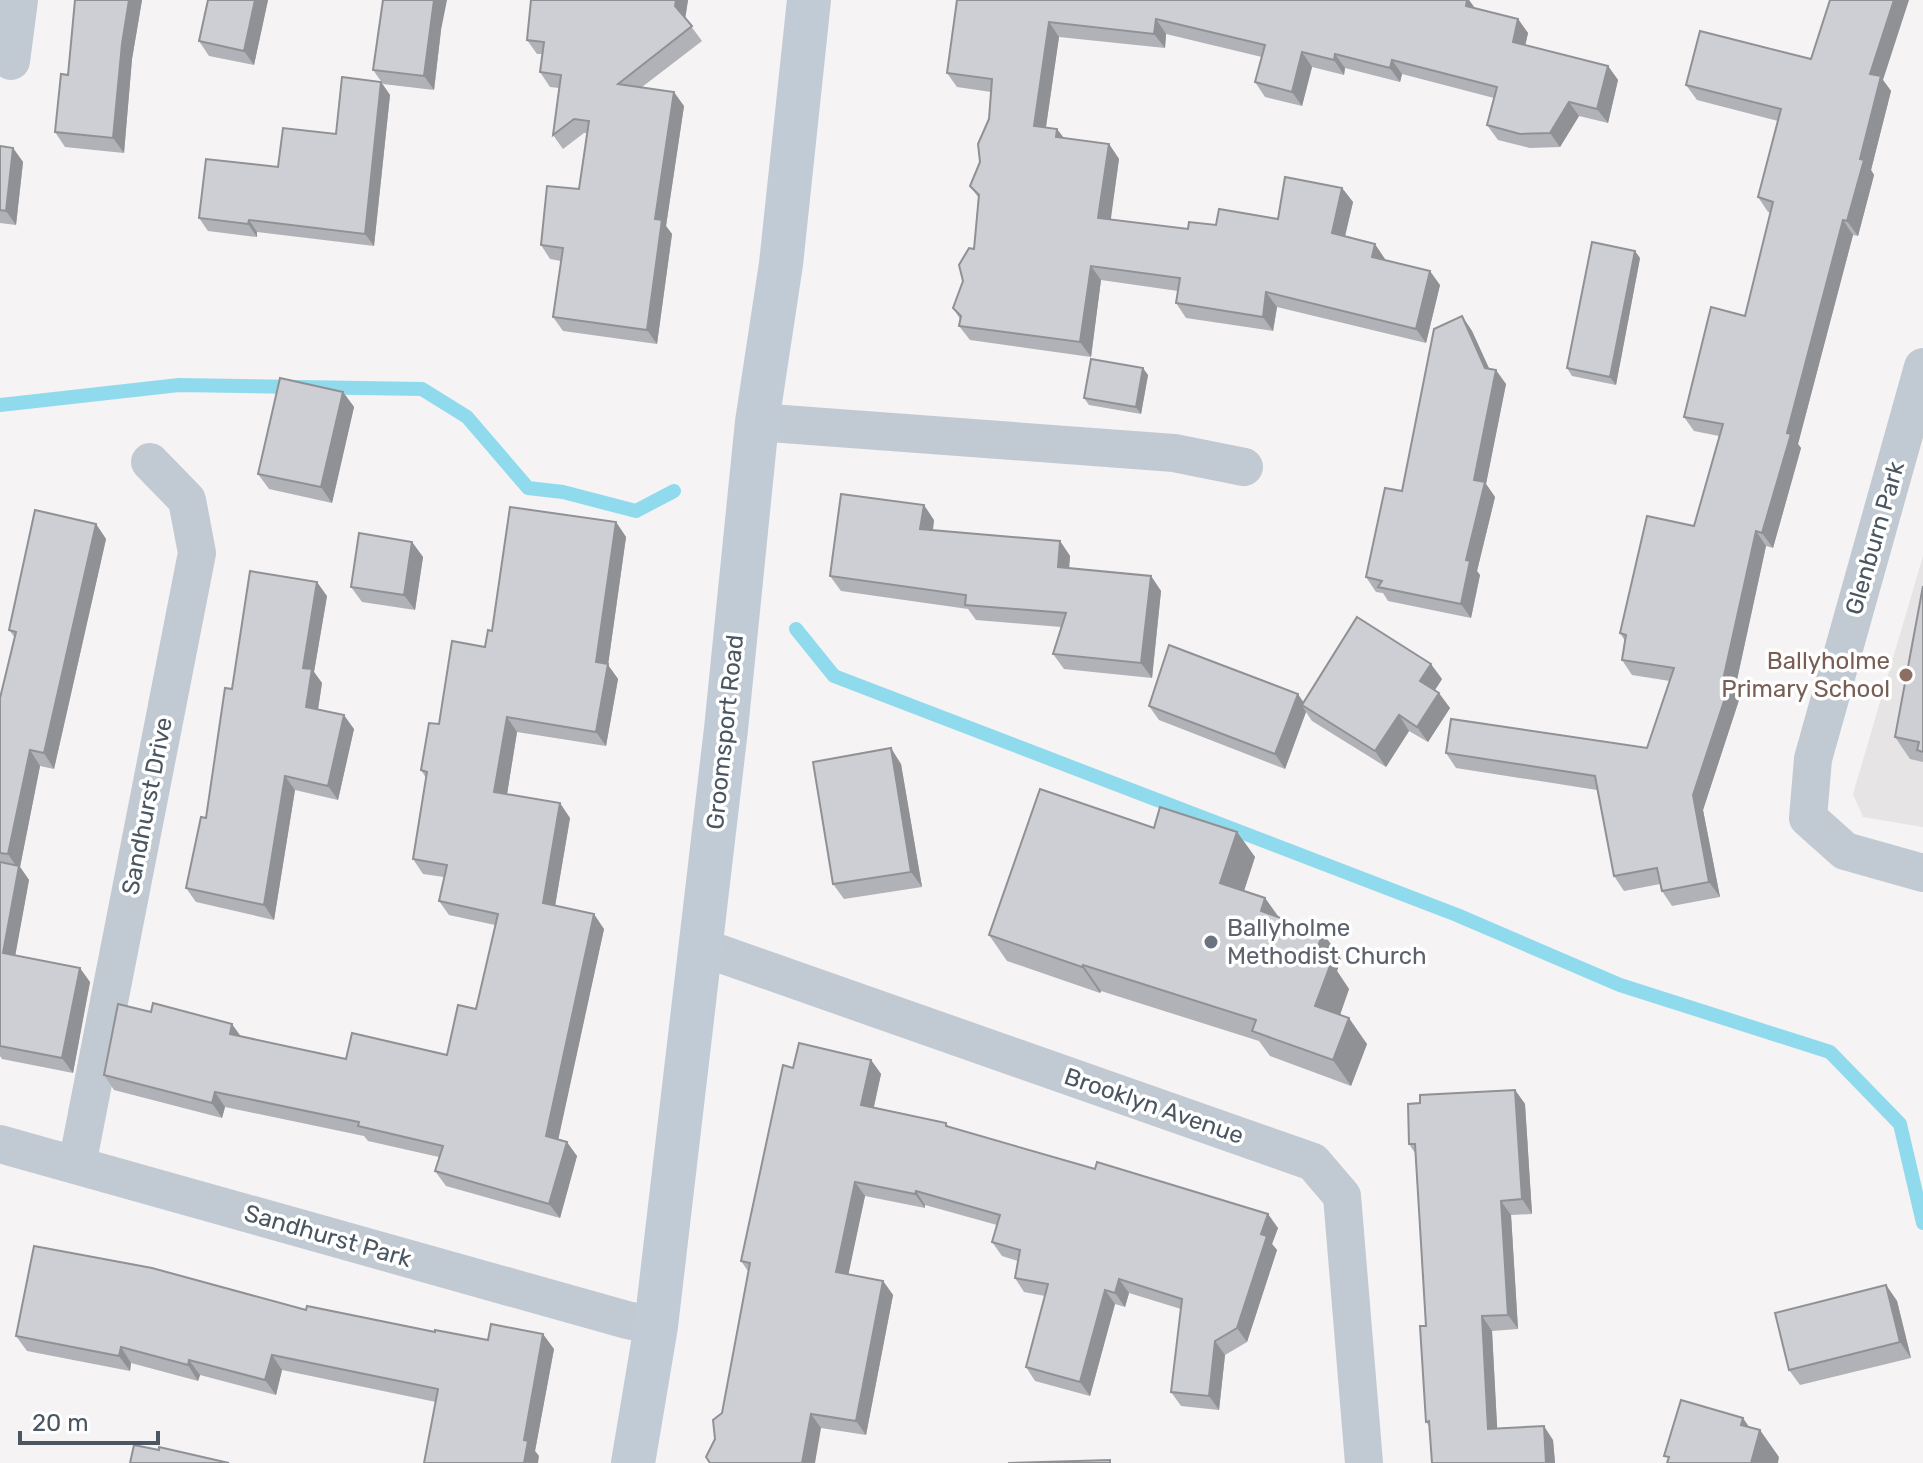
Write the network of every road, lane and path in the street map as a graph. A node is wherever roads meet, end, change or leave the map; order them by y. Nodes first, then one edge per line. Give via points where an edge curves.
1 (19, 0) edge
2 (809, 0) edge
3 (11, 61) dead end
4 (1923, 367) edge
5 (757, 422) junction
6 (150, 462) dead end
7 (1244, 467) dead end
8 (1923, 873) edge
9 (701, 947) junction
10 (0, 1144) edge
11 (77, 1165) junction
12 (656, 1326) junction
13 (633, 1463) edge
14 (1364, 1463) edge

1 - 3 street
2 - 5 main road, Groomsport Road via 781,264
4 - 8 street, Glenburn Park via 1813,759 1808,818 1845,851
5 - 7 street via 1174,453
5 - 9 main road, Groomsport Road
6 - 11 street, Sandhurst Drive via 187,500 197,553
9 - 12 main road, Groomsport Road
9 - 14 street, Brooklyn Avenue via 1313,1162 1342,1196
10 - 11 street, Sandhurst Park
11 - 12 street, Sandhurst Park
12 - 13 main road, Groomsport Road

